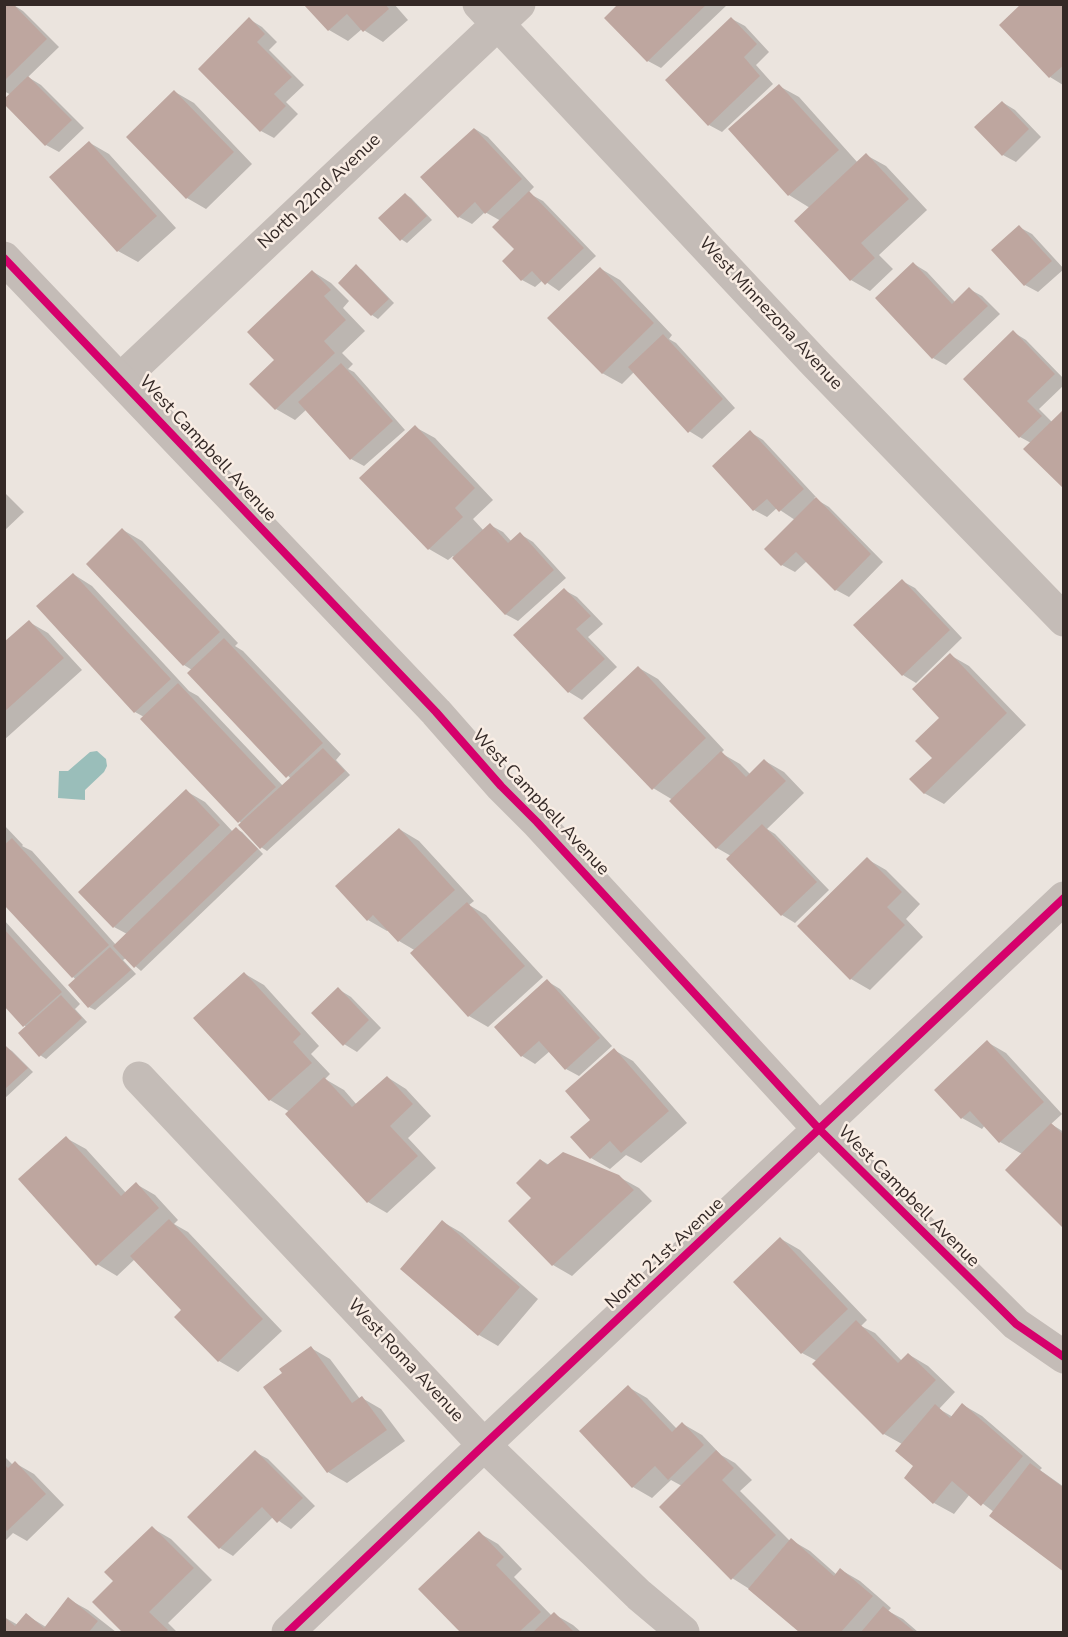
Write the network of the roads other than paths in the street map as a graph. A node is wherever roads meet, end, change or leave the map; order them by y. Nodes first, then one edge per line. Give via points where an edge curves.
1 (499, 11) edge
2 (4, 258) edge
3 (121, 379) junction
4 (1064, 620) edge
5 (1064, 898) edge
6 (139, 1078) dead end
7 (819, 1129) junction
8 (1064, 1357) edge
9 (484, 1444) junction
10 (288, 1632) edge
11 (683, 1632) edge

1 - 3 street, North 22nd Avenue
1 - 4 street, West Minnezona Avenue via 814,362
2 - 3 street, West Campbell Avenue
3 - 7 street, West Campbell Avenue via 436,712
5 - 7 street, North 21st Avenue
6 - 9 street, West Roma Avenue
7 - 8 street, West Campbell Avenue via 1016,1324
7 - 9 street, North 21st Avenue
9 - 10 street, North 21st Avenue
9 - 11 street, West Roma Avenue via 639,1595

